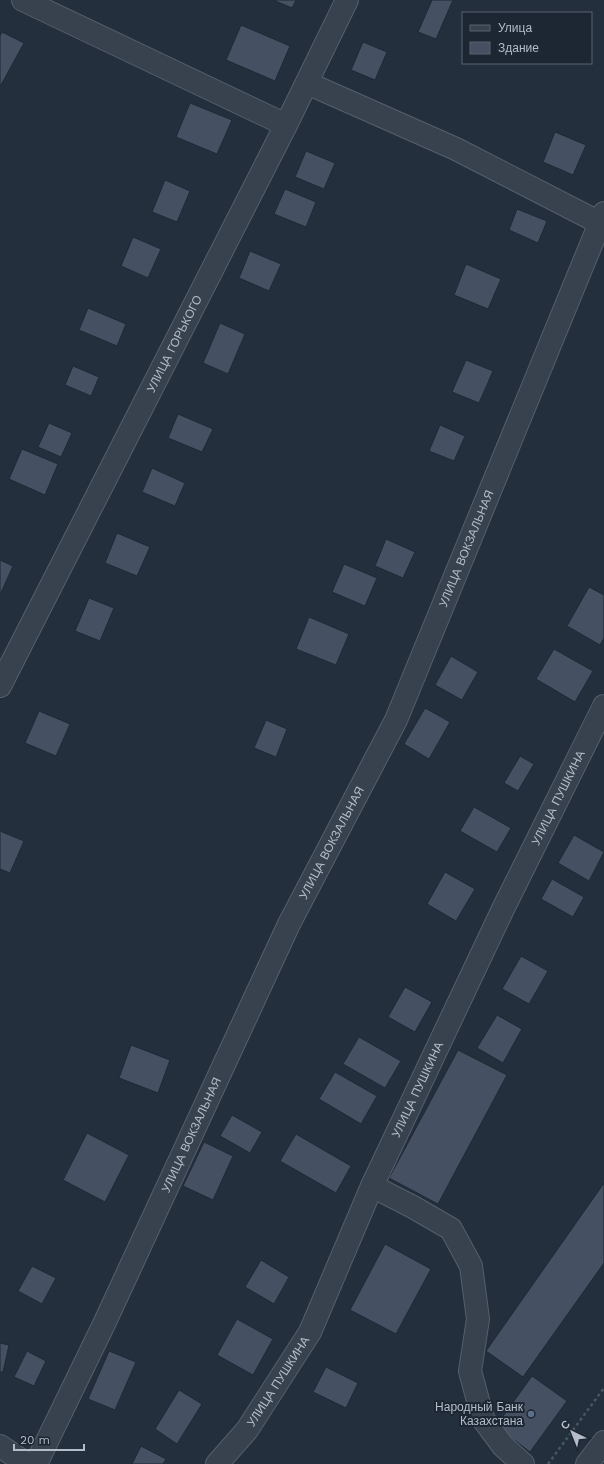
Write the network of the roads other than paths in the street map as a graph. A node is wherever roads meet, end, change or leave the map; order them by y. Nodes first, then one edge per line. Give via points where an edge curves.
1 (23, 0) edge
2 (347, 0) edge
3 (307, 83) junction
4 (286, 125) junction
5 (602, 220) edge
6 (0, 686) edge
7 (604, 706) edge
8 (372, 1186) junction
9 (604, 1442) edge
10 (0, 1446) edge
11 (27, 1464) edge
12 (36, 1464) edge
13 (217, 1464) edge
14 (523, 1464) edge
15 (587, 1464) edge

1 - 4 street
2 - 3 street, УЛИЦА ГОРЬКОГО
3 - 4 street, УЛИЦА ГОРЬКОГО
3 - 5 street via 456,149
4 - 6 street, УЛИЦА ГОРЬКОГО
5 - 12 street, УЛИЦА ВОКЗАЛЬНАЯ via 396,720 289,924 104,1324
7 - 8 street, УЛИЦА ПУШКИНА via 503,909
8 - 13 street, УЛИЦА ПУШКИНА via 310,1332 247,1430
8 - 14 street via 414,1206 451,1229 471,1266 478,1319 470,1372 483,1419 503,1446
9 - 15 street
10 - 11 street

